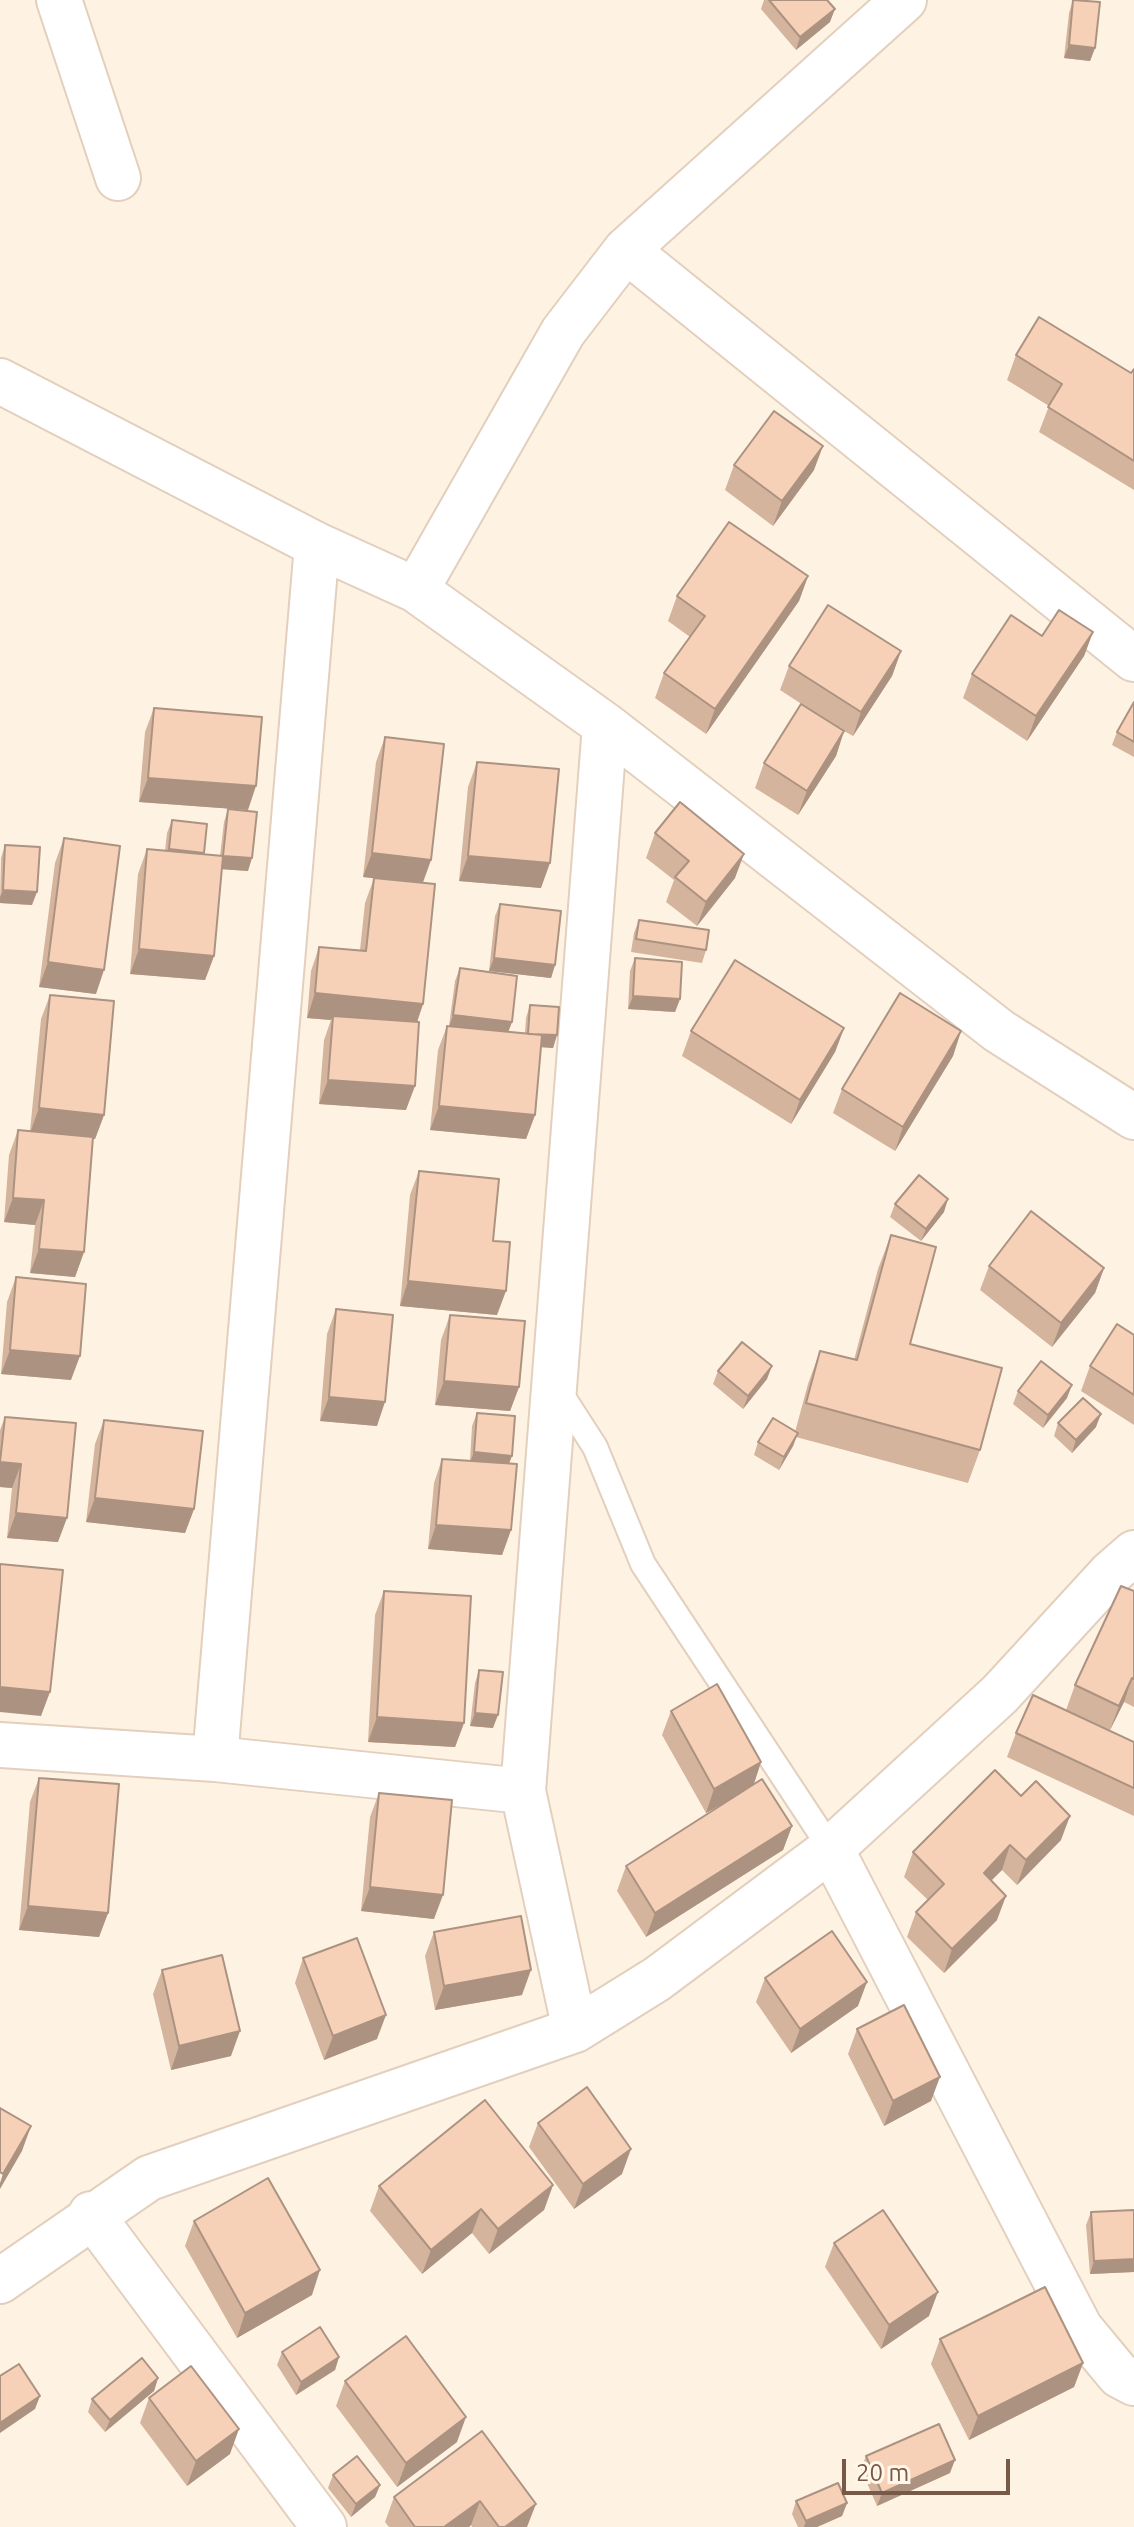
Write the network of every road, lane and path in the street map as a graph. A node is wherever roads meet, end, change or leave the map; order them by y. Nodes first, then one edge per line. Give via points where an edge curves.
1 (59, 0) edge
2 (904, 0) edge
3 (118, 178) dead end
4 (626, 250) junction
5 (0, 381) edge
6 (317, 545) junction
7 (416, 590) junction
8 (1134, 659) edge
9 (605, 725) junction
10 (1134, 1117) edge
11 (554, 1384) junction
12 (1134, 1553) edge
13 (0, 1745) edge
14 (215, 1759) junction
15 (523, 1791) junction
16 (831, 1849) junction
17 (575, 2030) junction
18 (91, 2214) junction
19 (0, 2281) edge
20 (1134, 2383) edge
21 (324, 2527) edge

1 - 3 street
2 - 4 street
4 - 7 street via 563,332
4 - 8 street
5 - 6 street
6 - 7 street
6 - 14 street
7 - 9 street
9 - 10 street via 999,1031
9 - 11 street
11 - 15 street
11 - 16 lane via 595,1447 643,1564
12 - 16 street via 1000,1694
13 - 14 street
14 - 15 street
15 - 17 street
16 - 17 street via 657,1979
16 - 20 street via 1080,2328 1119,2375
17 - 18 street via 149,2178
18 - 19 street
18 - 21 street

